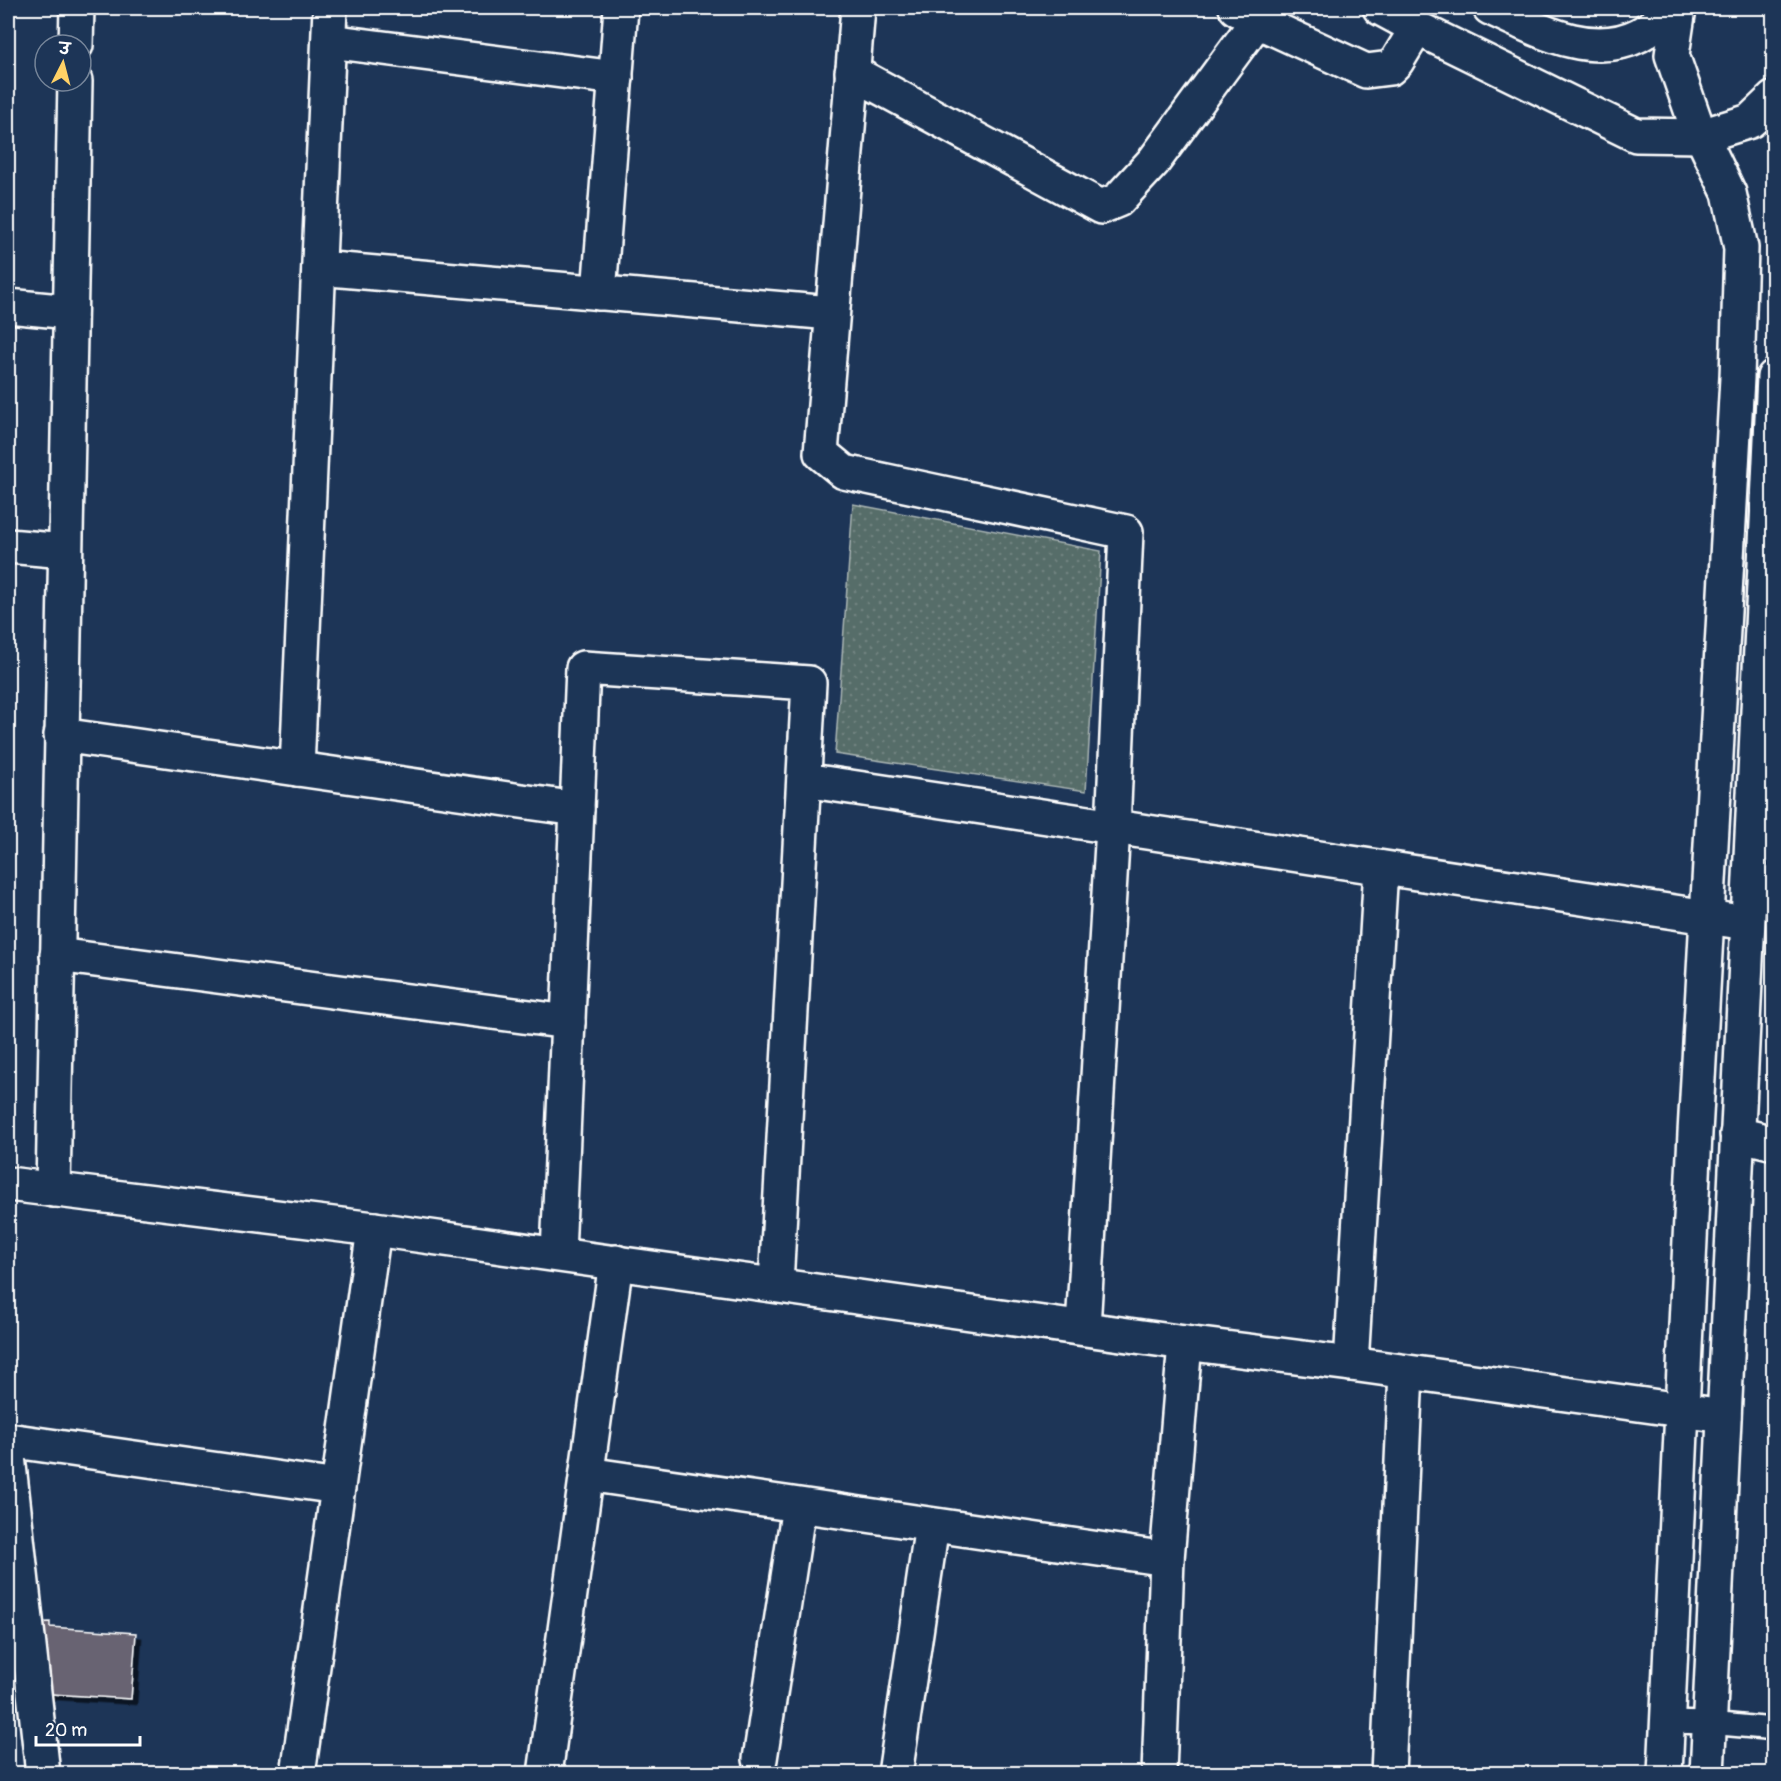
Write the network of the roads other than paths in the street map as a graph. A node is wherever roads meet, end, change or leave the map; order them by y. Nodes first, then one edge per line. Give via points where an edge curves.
1 (76, 8) edge
2 (330, 8) edge
3 (621, 8) edge
4 (858, 8) edge
5 (1380, 8) edge
6 (1490, 8) edge
7 (1678, 8) edge
8 (1246, 14) edge
9 (1417, 28) junction
10 (76, 33) edge
11 (328, 41) junction
12 (852, 72) junction
13 (616, 78) junction
14 (75, 93) edge
15 (1773, 98) edge
16 (1701, 136) junction
17 (319, 268) junction
18 (599, 293) junction
19 (8, 306) edge
20 (70, 312) junction
21 (831, 313) junction
22 (1773, 377) edge
23 (8, 546) edge
24 (65, 551) junction
25 (61, 735) junction
26 (297, 769) junction
27 (804, 780) junction
28 (577, 809) junction
29 (1113, 827) junction
30 (1380, 868) junction
31 (1707, 917) junction
32 (1747, 923) junction
33 (57, 955) junction
34 (568, 1022) junction
35 (1737, 1134) junction
36 (1773, 1143) edge
37 (8, 1184) edge
38 (53, 1190) junction
39 (374, 1229) junction
40 (558, 1254) junction
41 (616, 1262) junction
42 (776, 1284) junction
43 (1083, 1327) junction
44 (1185, 1343) junction
45 (1351, 1364) junction
46 (1406, 1372) junction
47 (1682, 1410) junction
48 (1724, 1416) junction
49 (8, 1440) edge
50 (8, 1456) edge
51 (586, 1474) junction
52 (338, 1487) junction
53 (799, 1506) junction
54 (932, 1525) junction
55 (1167, 1559) junction
56 (1667, 1722) junction
57 (1709, 1723) junction
58 (1773, 1729) edge
59 (760, 1759) dead end
60 (43, 1773) edge
61 (298, 1773) edge
62 (545, 1773) edge
63 (895, 1773) edge
64 (1159, 1773) edge
65 (1388, 1773) edge
66 (1665, 1773) edge
67 (1707, 1773) edge

1 - 10 street
2 - 11 street
3 - 13 street
4 - 12 street
5 - 9 street
6 - 7 street via 1557,38 1609,45 1639,35
7 - 16 street via 1672,55
8 - 9 street via 1366,71 1390,68
8 - 12 street via 1154,161 1118,200 1101,207
9 - 16 street via 1636,135
11 - 13 street
11 - 17 street
12 - 21 street
13 - 18 street
14 - 20 street
15 - 16 street via 1750,121
16 - 31 street via 1730,193 1741,248
17 - 18 street
17 - 26 street
18 - 21 street
19 - 20 street
20 - 24 street
21 - 29 street via 821,453 844,472 1126,532
22 - 32 street
23 - 24 street
24 - 25 street
25 - 26 street
25 - 33 street
26 - 28 street
27 - 28 street via 809,683 583,668
27 - 29 street
27 - 42 street
28 - 34 street
29 - 30 street
29 - 43 street
30 - 31 street
30 - 45 street
31 - 32 street
31 - 47 street
32 - 35 street
33 - 34 street
33 - 38 street
34 - 40 street
35 - 36 street
35 - 48 street
37 - 38 street
38 - 39 street
39 - 40 street
39 - 52 street
40 - 41 street
41 - 42 street
41 - 51 street
42 - 43 street
43 - 44 street
44 - 45 street
44 - 55 street
45 - 46 street
46 - 47 street
46 - 65 street
47 - 48 street
47 - 56 street
48 - 57 street
49 - 52 street
50 - 60 street
51 - 53 street
51 - 62 street
52 - 61 street
53 - 54 street
53 - 59 street
54 - 55 street
54 - 63 street
55 - 64 street
56 - 57 lane
56 - 66 street
57 - 58 lane
57 - 67 street

